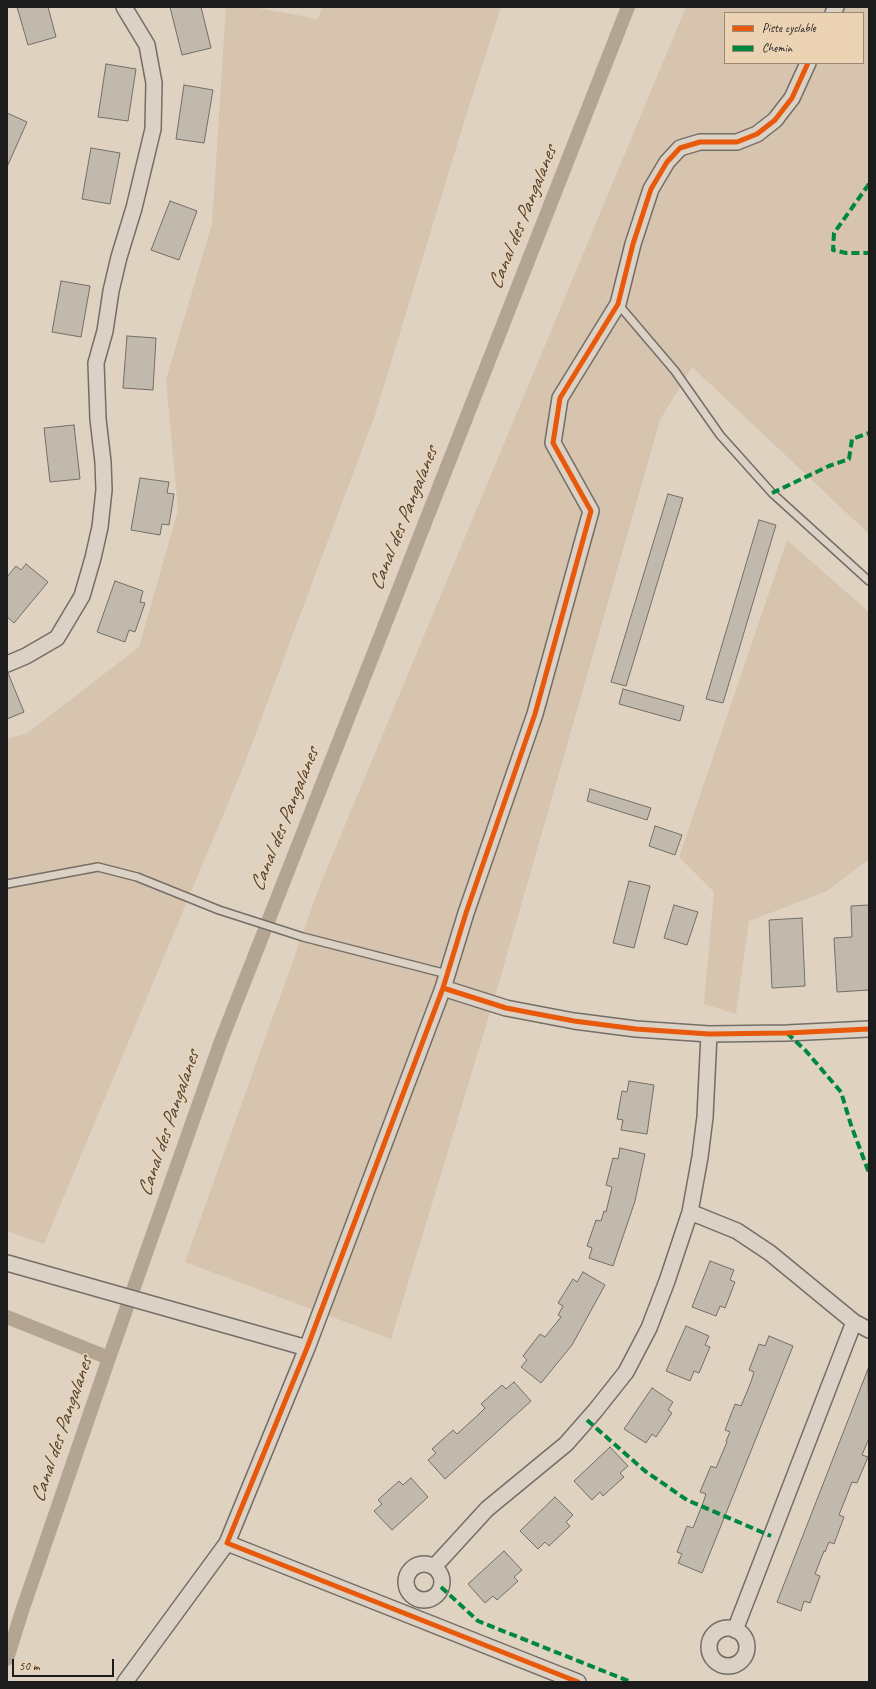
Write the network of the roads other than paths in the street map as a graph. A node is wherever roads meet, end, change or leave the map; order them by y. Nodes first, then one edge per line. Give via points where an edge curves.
1 (124, 7) edge
2 (808, 64) edge
3 (618, 304) junction
4 (869, 581) edge
5 (7, 664) edge
6 (7, 884) edge
7 (445, 981) junction
8 (869, 1029) edge
9 (709, 1034) junction
10 (690, 1212) junction
11 (7, 1262) edge
12 (854, 1322) junction
13 (869, 1330) edge
14 (306, 1348) junction
15 (227, 1543) junction
16 (434, 1567) dead end
17 (735, 1630) dead end
18 (125, 1682) edge
19 (578, 1682) edge

1 - 5 street via 147,45 154,83 153,129 134,208 119,256 105,331 96,363 104,490 100,527 82,596 57,638
2 - 3 street via 792,98 775,120 757,134 737,142 700,142 680,148 667,162 652,189 633,244
3 - 4 lane via 676,371 720,435 772,493
3 - 7 street via 560,398 553,443 591,511 535,714
6 - 7 lane via 98,867 137,877 219,910
7 - 9 street via 506,1008 636,1029
7 - 14 street
8 - 9 street
9 - 10 street via 705,1117
10 - 12 street via 737,1231 770,1253
10 - 16 street via 668,1282 649,1328 626,1372 566,1444 487,1509
11 - 14 street
12 - 13 street
12 - 17 street
14 - 15 street
15 - 18 street
15 - 19 street

